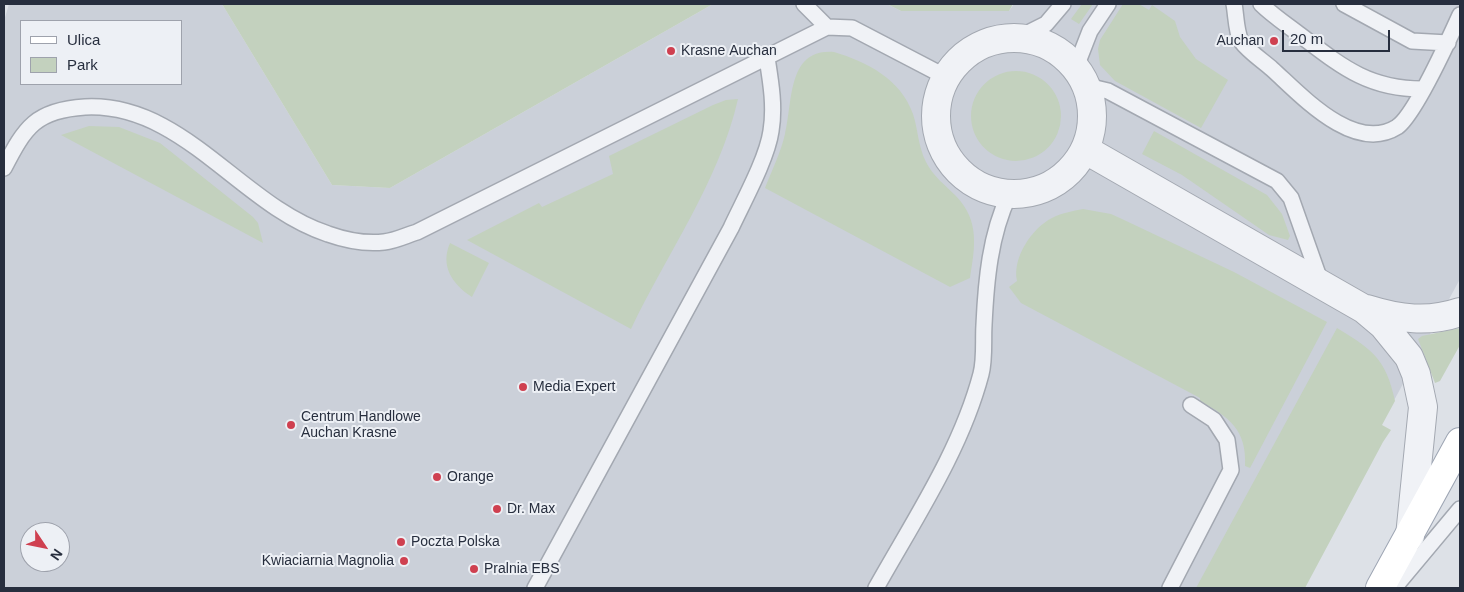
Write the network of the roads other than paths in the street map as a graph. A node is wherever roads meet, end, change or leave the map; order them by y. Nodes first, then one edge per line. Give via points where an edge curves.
1 (804, 4) edge
2 (1063, 4) edge
3 (1108, 4) edge
4 (1234, 4) edge
5 (1261, 4) edge
6 (1344, 4) edge
7 (1460, 15) edge
8 (827, 27) junction
9 (1020, 37) junction
10 (1448, 43) junction
11 (767, 58) junction
12 (1082, 76) junction
13 (946, 77) junction
14 (1422, 89) junction
15 (1086, 150) junction
16 (4, 168) edge
17 (1009, 195) junction
18 (1322, 284) junction
19 (1364, 309) junction
20 (1460, 312) edge
21 (1190, 405) dead end
22 (1460, 442) edge
23 (1460, 509) edge
24 (1410, 537) junction
25 (535, 588) edge
26 (876, 588) edge
27 (1170, 588) edge
28 (1380, 588) edge
29 (1394, 588) edge

1 - 8 lane
2 - 9 lane via 1046,24
3 - 12 lane via 1090,31
4 - 14 lane via 1241,41 1320,112 1357,132 1378,134 1397,126 1408,115
5 - 14 lane via 1345,70 1382,85
6 - 10 lane via 1412,41
7 - 10 lane
8 - 11 lane
8 - 13 lane via 852,28
9 - 12 street via 1042,42 1060,52
9 - 13 street via 998,38 977,46 959,59
10 - 14 lane
11 - 16 lane via 417,232 384,242 353,241 327,234 296,219 233,178 181,136 134,113 108,108 67,108 48,113 26,130
11 - 25 lane via 774,102 771,133 752,184
12 - 15 street via 1093,118
12 - 18 lane via 1277,181 1291,198
13 - 17 street via 936,102 936,129 944,154 961,175 983,189
15 - 17 street via 1067,175 1040,191
15 - 18 street
17 - 26 lane via 1000,214 986,284 981,372 965,421
18 - 19 street
19 - 20 street via 1408,319 1445,318
19 - 24 street via 1383,325 1409,357 1423,407
21 - 27 lane via 1214,420 1227,440 1231,470
22 - 24 main road
23 - 29 lane
24 - 28 main road

